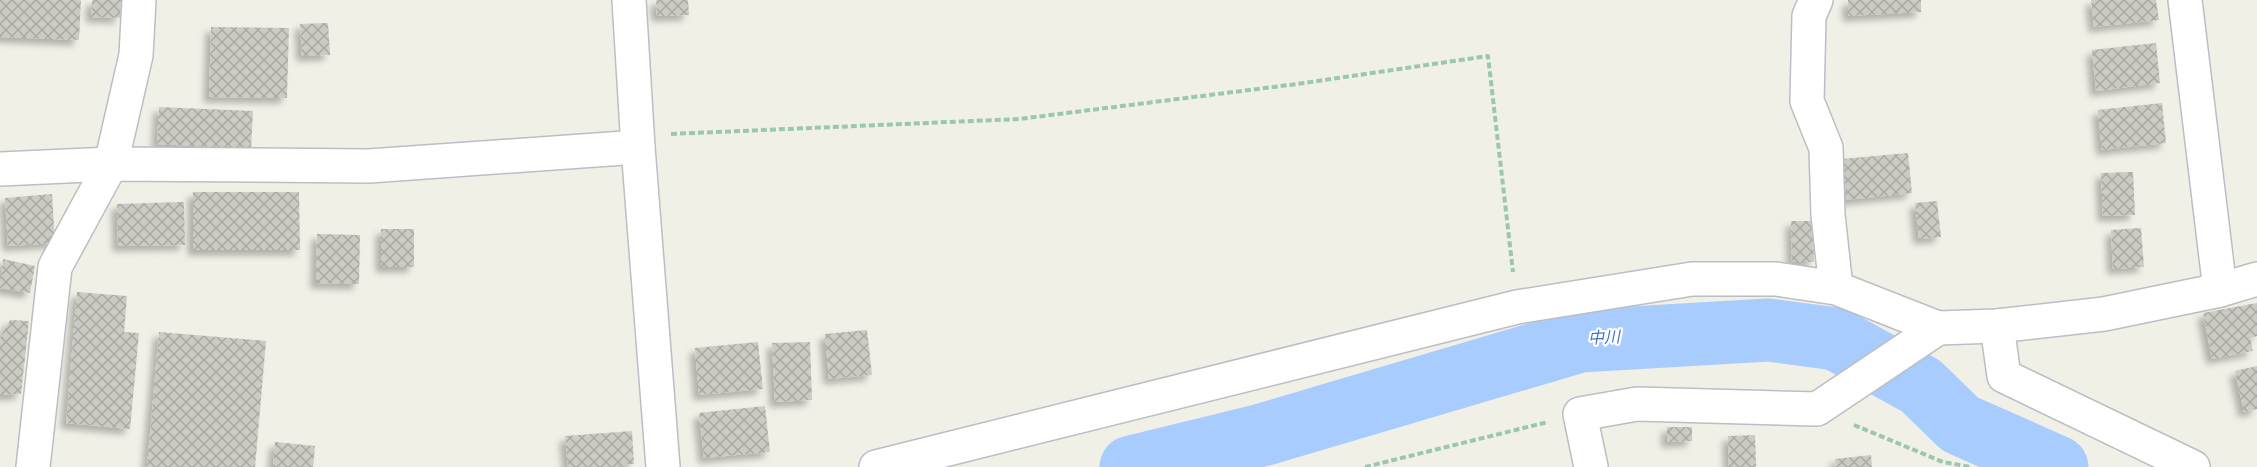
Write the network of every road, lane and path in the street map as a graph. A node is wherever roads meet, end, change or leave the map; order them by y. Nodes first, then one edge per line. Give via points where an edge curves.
1 (139, 0) edge
2 (629, 0) edge
3 (1816, 0) edge
4 (2185, 0) edge
5 (637, 141) junction
6 (111, 164) junction
7 (0, 169) edge
8 (2257, 279) edge
9 (1836, 288) junction
10 (2220, 290) junction
11 (1517, 307) junction
12 (1997, 326) junction
13 (1938, 328) junction
14 (1817, 409) junction
15 (1580, 414) junction
16 (33, 467) edge
17 (663, 467) edge
18 (876, 467) edge
19 (1365, 467) edge
20 (1592, 467) edge
21 (1971, 467) edge
22 (2193, 467) edge

1 - 6 street via 136,55
2 - 5 street
3 - 9 street via 1809,16 1807,100 1826,148
4 - 10 street
5 - 6 street via 369,166
5 - 11 path via 1019,119 1488,56
5 - 17 street
6 - 7 street
6 - 16 street via 55,267
8 - 10 street
9 - 11 street via 1776,279 1692,279
9 - 13 street
10 - 12 street via 2104,314
11 - 18 street
12 - 13 street
12 - 22 street via 2004,376
13 - 14 street
14 - 15 street via 1637,404
14 - 21 path via 1943,462
15 - 19 path
15 - 20 street

